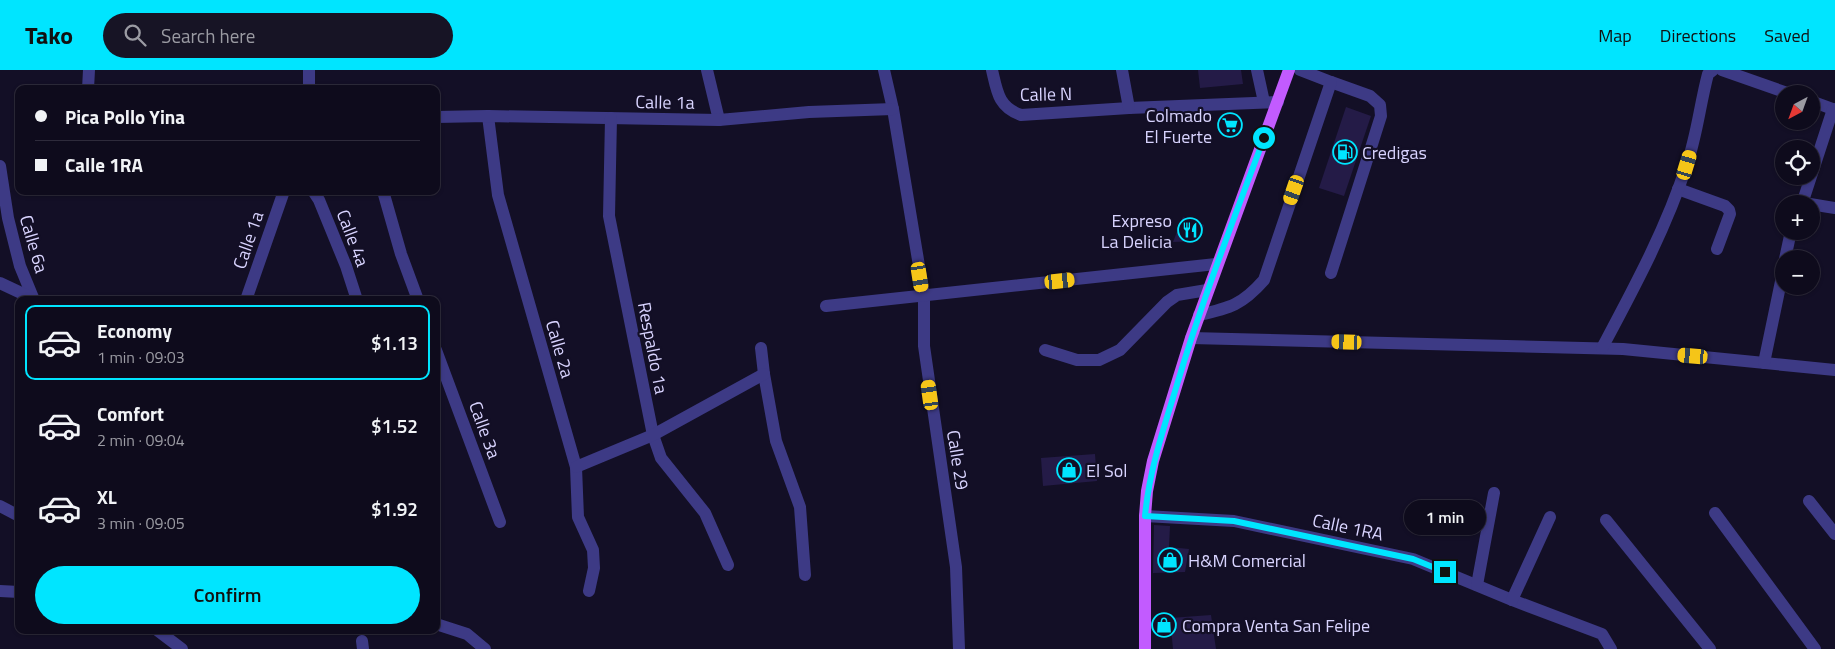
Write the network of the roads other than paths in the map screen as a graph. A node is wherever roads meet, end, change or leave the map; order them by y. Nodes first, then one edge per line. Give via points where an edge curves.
1 (89, 70) edge
2 (309, 70) edge
3 (707, 70) edge
4 (884, 70) edge
5 (992, 70) edge
6 (1122, 70) edge
7 (1258, 70) edge
8 (1289, 70) edge
9 (1300, 70) edge
10 (1713, 70) edge
11 (1722, 70) edge
12 (1331, 82) junction
13 (88, 85) edge
14 (309, 85) edge
15 (1775, 89) edge
16 (1264, 102) junction
17 (1278, 102) junction
18 (1820, 104) edge
19 (1129, 108) junction
20 (893, 109) junction
21 (1834, 109) edge
22 (488, 116) junction
23 (440, 118) edge
24 (611, 118) junction
25 (719, 120) junction
26 (0, 166) edge
27 (1678, 189) junction
28 (283, 195) edge
29 (316, 195) edge
30 (384, 195) edge
31 (1805, 195) edge
32 (1820, 206) edge
33 (1835, 208) edge
34 (1717, 249) dead end
35 (1216, 264) junction
36 (1331, 274) dead end
37 (0, 283) edge
38 (1207, 290) junction
39 (1778, 295) edge
40 (26, 296) edge
41 (32, 296) edge
42 (247, 296) edge
43 (356, 296) edge
44 (417, 296) edge
45 (924, 296) junction
46 (826, 306) dead end
47 (1199, 315) junction
48 (1191, 338) junction
49 (761, 348) dead end
50 (1602, 348) junction
51 (1045, 350) dead end
52 (440, 361) edge
53 (1764, 363) junction
54 (1835, 370) edge
55 (764, 374) junction
56 (653, 435) junction
57 (576, 467) junction
58 (1494, 493) dead end
59 (1809, 501) dead end
60 (0, 506) edge
61 (1715, 513) dead end
62 (15, 514) edge
63 (1145, 516) junction
64 (1550, 517) dead end
65 (1606, 520) dead end
66 (500, 522) dead end
67 (1835, 534) edge
68 (728, 565) dead end
69 (805, 575) dead end
70 (1478, 585) junction
71 (0, 591) edge
72 (589, 591) dead end
73 (15, 592) edge
74 (1512, 600) junction
75 (440, 625) edge
76 (162, 634) edge
77 (182, 649) edge
78 (485, 649) edge
79 (959, 649) edge
80 (1144, 649) edge
81 (1611, 649) edge
82 (1710, 649) edge
83 (1815, 649) edge

1 - 13 street
2 - 14 street
3 - 25 street
4 - 20 street, Calle 29
5 - 19 street, Calle N via 1002,102 1011,112 1020,115
6 - 19 street
7 - 16 street
8 - 17 main road
9 - 12 street
10 - 27 street via 1708,74 1694,141
11 - 15 street
12 - 36 street via 1370,96 1380,105 1381,116
12 - 47 street via 1264,280 1251,295 1231,307
16 - 17 street, Calle N
16 - 19 street, Calle N
17 - 35 main road
18 - 21 street
20 - 25 street, Calle 1a
20 - 45 street, Calle 29
21 - 31 street
22 - 23 street, Calle 1a
22 - 24 street, Calle 1a
22 - 57 street, Calle 2a via 498,195
24 - 25 street, Calle 1a
24 - 56 street, Respaldo 1a via 609,216
26 - 41 street, Calle 6a via 8,218 20,266
27 - 34 street via 1729,210
27 - 50 street via 1651,255
28 - 42 street, Calle 1a
29 - 43 street, Calle 4a
30 - 44 street
32 - 33 street
35 - 38 main road
35 - 45 street
37 - 40 street
38 - 47 main road
38 - 51 street via 1177,295 1120,350 1099,360 1077,360
39 - 53 street
45 - 46 street
45 - 79 street, Calle 29 via 924,346 956,567
47 - 48 main road
48 - 50 street
48 - 63 main road via 1153,461
49 - 55 street
50 - 53 street
52 - 66 street, Calle 3a
53 - 54 street
55 - 56 street
55 - 69 street via 776,441 800,507
56 - 57 street
56 - 68 street, Respaldo 1a via 661,458 705,514
57 - 72 street, Calle 2a via 578,517 593,550 594,568
58 - 70 street
59 - 67 street
60 - 62 street
61 - 83 street
63 - 70 street, Calle 1RA via 1234,521 1413,559
63 - 80 main road
64 - 74 street
65 - 82 street
70 - 74 street, Calle 1RA
71 - 73 street
74 - 81 street, Calle 1RA via 1602,634
75 - 78 street via 467,634
76 - 77 street

